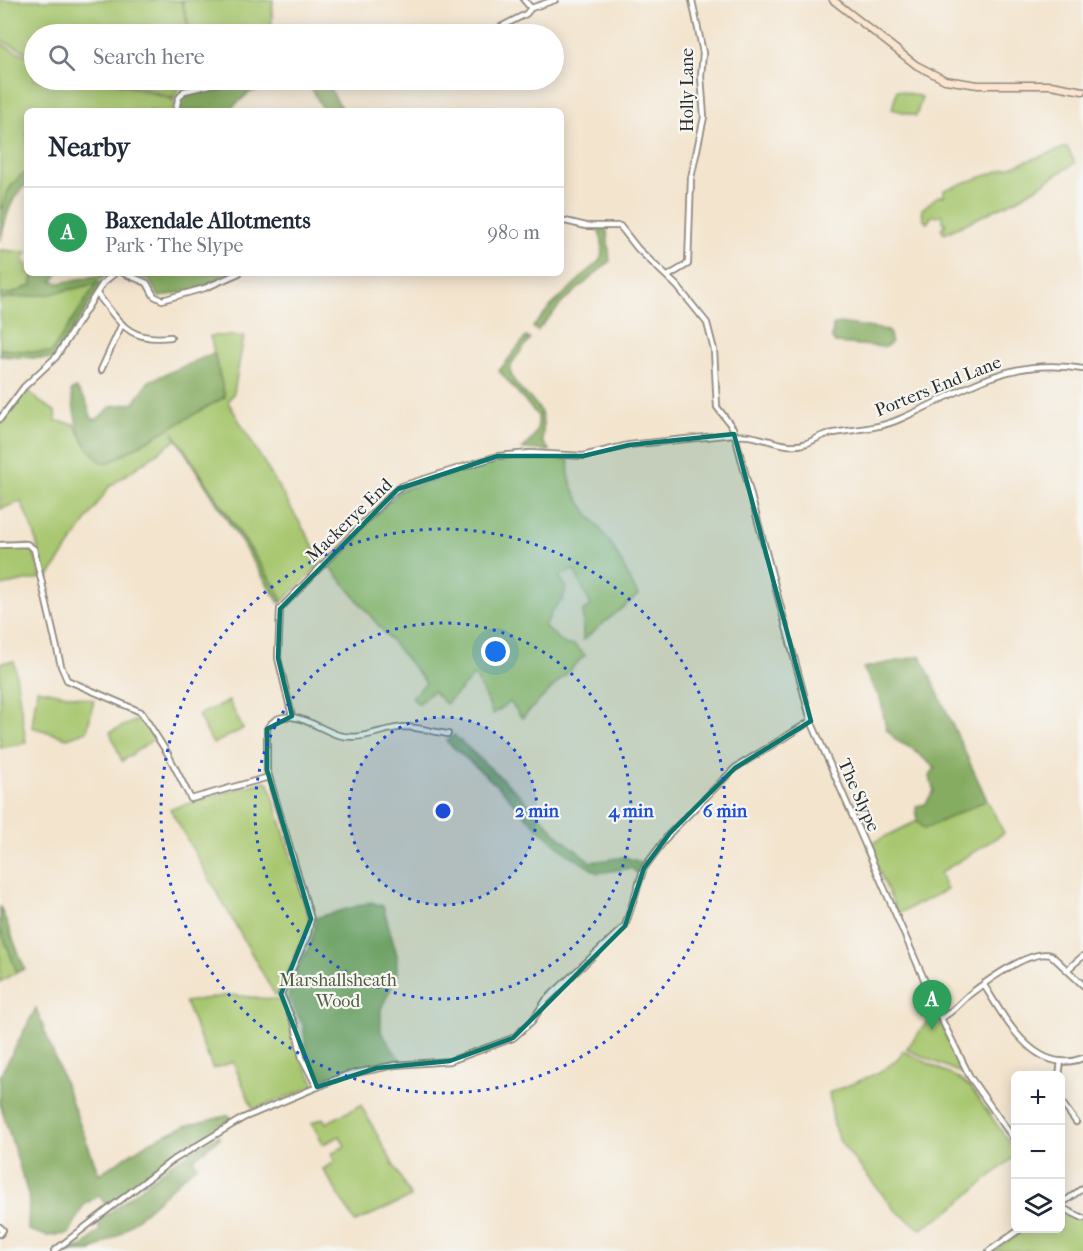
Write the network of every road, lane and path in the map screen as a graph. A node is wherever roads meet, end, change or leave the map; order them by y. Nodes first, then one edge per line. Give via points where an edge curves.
1 (524, 0) edge
2 (555, 0) edge
3 (692, 0) edge
4 (833, 0) edge
5 (531, 8) junction
6 (506, 24) edge
7 (184, 90) edge
8 (1083, 91) edge
9 (176, 108) edge
10 (564, 221) edge
11 (111, 276) edge
12 (130, 276) edge
13 (232, 276) edge
14 (668, 276) junction
15 (98, 295) junction
16 (122, 324) junction
17 (171, 337) dead end
18 (1083, 369) edge
19 (101, 370) dead end
20 (0, 419) edge
21 (732, 426) junction
22 (734, 435) junction
23 (742, 435) junction
24 (0, 545) edge
25 (292, 716) junction
26 (812, 721) junction
27 (448, 734) dead end
28 (269, 777) junction
29 (1083, 956) edge
30 (1067, 970) junction
31 (984, 985) junction
32 (1083, 985) edge
33 (941, 1018) junction
34 (1083, 1058) edge
35 (1061, 1061) junction
36 (1060, 1071) edge
37 (317, 1087) junction
38 (1065, 1107) edge
39 (1076, 1122) dead end
40 (1011, 1135) edge
41 (1083, 1188) edge
42 (1065, 1202) edge
43 (1065, 1209) edge
44 (1083, 1218) edge
45 (0, 1227) edge
46 (1015, 1233) edge
47 (0, 1234) edge
48 (54, 1251) edge
49 (989, 1251) edge

1 - 5 street
2 - 5 street
3 - 14 street, Holly Lane via 703,53 704,117 691,178 688,264
4 - 8 main road via 916,65 945,80 978,85 1051,85
5 - 6 street
7 - 9 street
10 - 14 street via 586,226 620,226 644,256
11 - 15 street
12 - 13 street via 147,283 154,296 162,300
14 - 21 street via 707,323 714,350 717,407
15 - 16 street
15 - 20 street via 56,357 24,387
16 - 17 street via 144,338
16 - 19 street
18 - 23 street, Porters End Lane via 1035,368 992,375 900,419 825,435 807,443 788,445
21 - 22 street, The Slype
21 - 23 street
22 - 23 street, Porters End Lane
22 - 25 street, Mackerye End via 629,445 584,456 498,456 398,489 280,609 278,658
22 - 26 street, The Slype
24 - 28 street via 27,544 34,549 67,680 141,712 191,799
25 - 27 street via 353,737 407,727
25 - 28 street via 267,729
26 - 33 street, The Slype
26 - 37 street via 735,768 670,833 644,868 625,926 546,1000 532,1022 513,1038 450,1061 377,1068
28 - 37 street via 311,919 308,934 285,980 282,998 296,1025 302,1058
29 - 30 street
30 - 31 street via 1051,955 1040,953
30 - 32 street
31 - 33 street via 968,995 954,1012
31 - 35 street via 1019,1038 1034,1050
33 - 40 street, The Slype via 970,1077
34 - 35 street
35 - 36 street
37 - 48 street via 243,1118 195,1144
38 - 39 street
41 - 42 street
43 - 44 street
45 - 47 street
46 - 49 street

